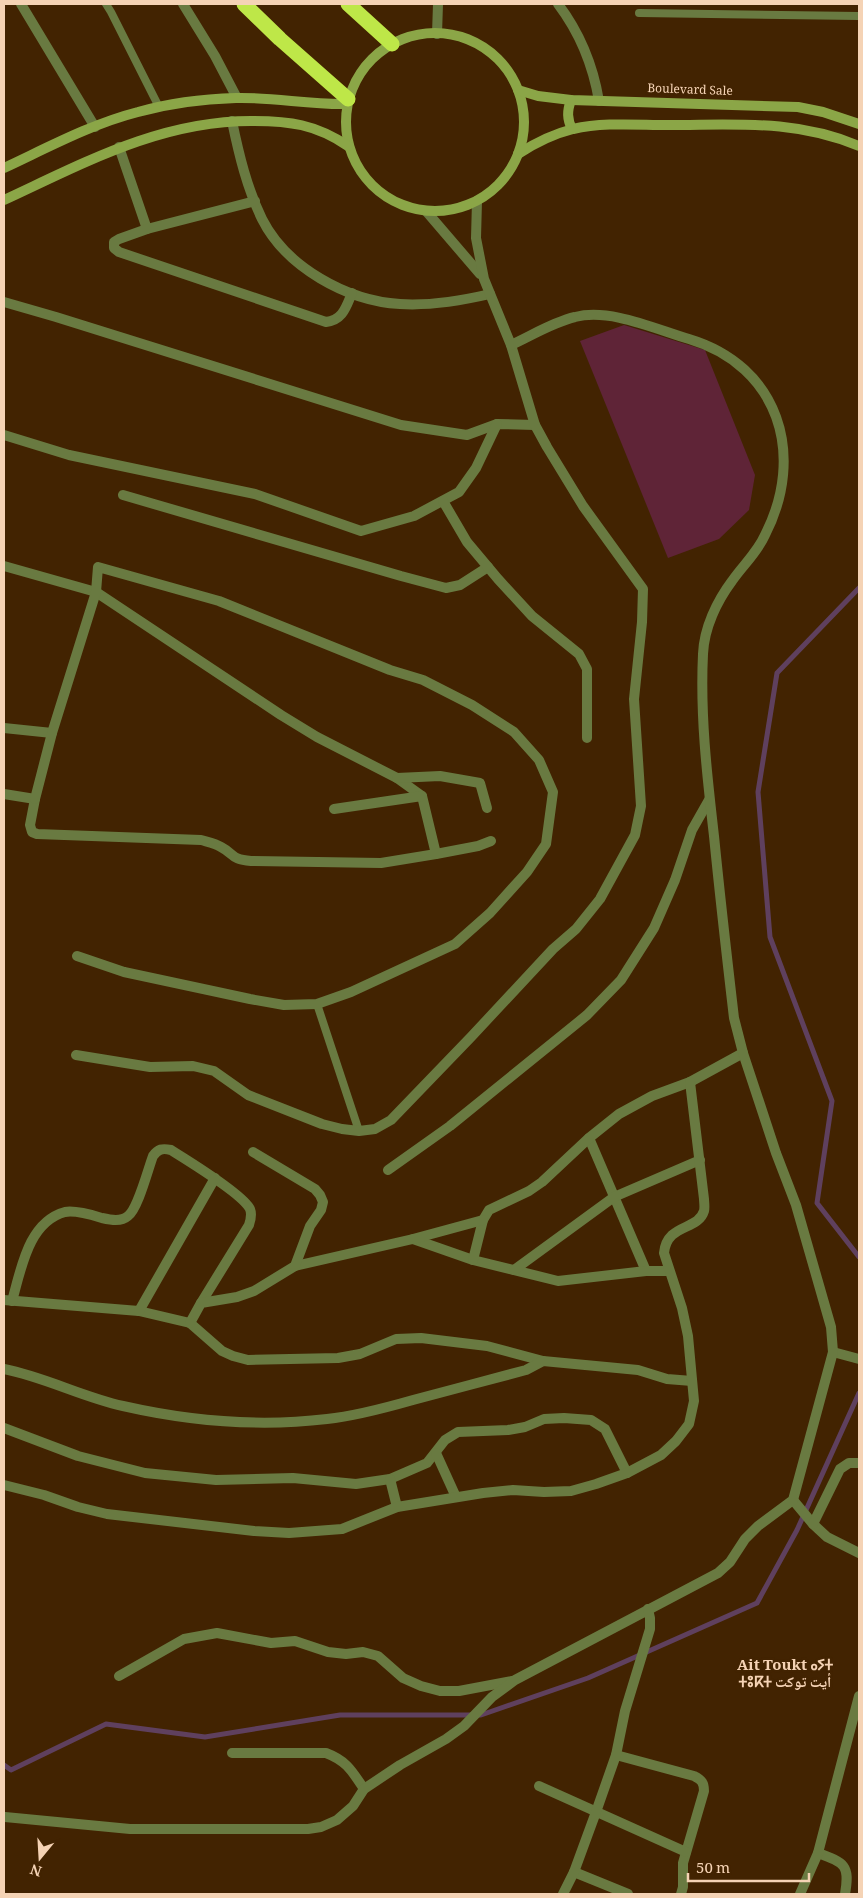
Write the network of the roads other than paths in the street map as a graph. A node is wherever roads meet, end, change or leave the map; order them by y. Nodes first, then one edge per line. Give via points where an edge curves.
1 (21, 4) edge
2 (106, 4) edge
3 (184, 4) edge
4 (244, 4) edge
5 (348, 4) edge
6 (438, 4) edge
7 (558, 4) edge
8 (639, 13) dead end
9 (859, 16) edge
10 (437, 34) junction
11 (392, 44) junction
12 (518, 90) junction
13 (237, 98) junction
14 (571, 100) junction
15 (347, 101) junction
16 (599, 101) junction
17 (159, 106) junction
18 (232, 121) junction
19 (859, 124) edge
20 (95, 126) junction
21 (572, 129) junction
22 (348, 146) junction
23 (859, 146) edge
24 (120, 147) junction
25 (518, 154) junction
26 (4, 168) edge
27 (4, 200) edge
28 (255, 201) junction
29 (477, 201) junction
30 (426, 210) junction
31 (147, 229) junction
32 (484, 279) junction
33 (352, 293) junction
34 (490, 294) junction
35 (4, 302) edge
36 (511, 345) junction
37 (497, 424) junction
38 (536, 425) junction
39 (4, 435) edge
40 (123, 495) dead end
41 (443, 501) junction
42 (4, 566) edge
43 (488, 567) junction
44 (96, 592) junction
45 (4, 728) edge
46 (52, 733) junction
47 (587, 738) dead end
48 (397, 778) junction
49 (4, 794) edge
50 (422, 796) junction
51 (35, 799) junction
52 (710, 800) junction
53 (487, 808) dead end
54 (334, 809) dead end
55 (491, 841) dead end
56 (436, 854) junction
57 (78, 956) dead end
58 (318, 1004) junction
59 (743, 1053) junction
60 (76, 1056) dead end
61 (690, 1082) junction
62 (359, 1131) junction
63 (589, 1138) junction
64 (253, 1152) dead end
65 (700, 1160) junction
66 (388, 1170) dead end
67 (215, 1178) junction
68 (614, 1197) junction
69 (483, 1220) junction
70 (413, 1239) junction
71 (473, 1260) junction
72 (295, 1266) junction
73 (514, 1270) junction
74 (646, 1271) junction
75 (669, 1271) junction
76 (8, 1300) edge
77 (201, 1303) junction
78 (139, 1311) junction
79 (190, 1323) junction
80 (832, 1352) junction
81 (859, 1359) edge
82 (543, 1361) junction
83 (4, 1369) edge
84 (692, 1381) junction
85 (4, 1428) edge
86 (436, 1453) junction
87 (859, 1463) edge
88 (627, 1473) junction
89 (390, 1479) junction
90 (4, 1485) edge
91 (456, 1497) junction
92 (793, 1500) junction
93 (397, 1507) junction
94 (813, 1524) junction
95 (859, 1553) edge
96 (648, 1609) junction
97 (119, 1676) dead end
98 (515, 1680) junction
99 (859, 1696) edge
100 (232, 1752) dead end
101 (616, 1755) junction
102 (539, 1786) dead end
103 (364, 1789) junction
104 (596, 1812) junction
105 (5, 1817) dead end
106 (686, 1852) junction
107 (818, 1853) junction
108 (574, 1872) junction
109 (563, 1894) edge
110 (628, 1894) edge
111 (680, 1894) edge
112 (800, 1894) edge
113 (845, 1894) edge

1 - 20 street
2 - 17 lane
3 - 13 street
4 - 15 highway
5 - 11 highway
6 - 10 street
7 - 16 street via 584,46
8 - 9 lane
10 - 11 street via 407,38
10 - 12 street via 463,39 486,50 505,68
11 - 15 street via 364,66
12 - 14 street, Boulevard Sale
12 - 25 street via 524,122
13 - 15 street via 316,104
13 - 17 street
14 - 16 street, Boulevard Sale
14 - 21 street via 568,118
15 - 22 street
16 - 19 street, Boulevard Sale via 798,107
17 - 20 street
18 - 22 street via 299,124 321,131
18 - 24 street via 181,128
18 - 28 street via 241,162
20 - 26 street
21 - 23 street via 603,125 780,126 823,133
21 - 25 street via 542,140
22 - 30 street via 356,166 375,188 405,206
24 - 27 street
24 - 31 street
25 - 29 street via 502,181
28 - 31 street
28 - 33 street via 274,238 288,254 320,277
29 - 30 street via 452,209
29 - 32 street via 476,238
30 - 32 street
31 - 33 street via 119,238 114,242 114,248 326,322 343,314
32 - 34 street
33 - 34 street via 383,302 422,304
34 - 36 street
35 - 37 street via 401,425 466,435
36 - 38 street
36 - 52 street via 575,317 597,314 618,318 698,342 726,354 761,388 776,415 784,459 777,507 755,553 716,607 703,650 703,741
37 - 38 street
37 - 41 street via 476,468 458,492
38 - 62 street via 546,448 583,506 643,589 634,699 641,806 635,835 600,899 576,929 553,949 391,1120 376,1129
39 - 41 street via 69,455 255,494 361,531 414,516
40 - 43 street via 446,588 460,585
41 - 43 street via 467,542
42 - 44 street
43 - 47 street via 532,616 578,654 587,669
44 - 46 street
44 - 48 street via 281,715
44 - 58 street via 98,567 219,601 390,670 423,680 472,705 514,732 539,760 553,792 546,844 527,872 490,913 456,944
45 - 46 street
46 - 51 street
48 - 50 street
48 - 53 street via 440,776 480,783
49 - 51 street
50 - 54 street
50 - 56 street
51 - 56 street via 30,825 36,834 201,840 224,848 238,860 251,861 381,863
52 - 59 street via 734,1018
52 - 66 street via 692,830 654,928 621,980 587,1015 450,1126
55 - 56 street
57 - 58 street via 124,972 250,999 284,1005
58 - 62 lane
59 - 61 street
59 - 80 street via 796,1205 831,1327
60 - 62 street via 150,1067 193,1066 214,1071 248,1095 322,1124
61 - 63 street via 652,1096 619,1114
61 - 65 street
63 - 68 street
63 - 69 street via 542,1182 489,1210
64 - 72 street via 315,1189 323,1202
65 - 68 street
65 - 75 street via 704,1212 696,1222 670,1235 664,1253
67 - 76 street via 171,1150 163,1148 157,1151 134,1209 128,1216 120,1220 66,1212 48,1220 26,1252
67 - 77 street via 245,1203 251,1217
67 - 78 street
68 - 73 street
68 - 74 street
69 - 70 street
69 - 71 street
70 - 71 street
70 - 72 street
71 - 73 street
72 - 77 street via 254,1291
73 - 74 street via 558,1281
74 - 75 street
75 - 84 street via 688,1336
76 - 78 street
77 - 79 street
78 - 79 street
79 - 82 street via 222,1351 248,1360 338,1358 360,1354 396,1339 421,1338 487,1346
80 - 81 street
80 - 92 street
82 - 83 street via 526,1370 361,1414 328,1420 244,1422 178,1416 123,1406
82 - 84 street via 638,1370 667,1379
84 - 88 street via 694,1401 689,1424 661,1455
85 - 89 street via 78,1456 145,1474 216,1480 293,1478 356,1484
86 - 88 street via 444,1440 458,1432 508,1430 544,1419 590,1420 605,1429
86 - 89 street via 426,1463
86 - 91 street
87 - 94 street via 840,1469
88 - 91 street via 571,1491 513,1490
89 - 93 street
90 - 93 street via 107,1514 280,1533 342,1530
91 - 93 street
92 - 94 street
92 - 96 street via 758,1526 718,1573
94 - 95 street via 827,1537
96 - 98 street
96 - 101 street via 650,1629 625,1712
97 - 98 street via 184,1639 217,1633 271,1643 295,1641 328,1652 363,1652 378,1656 403,1678 440,1691 460,1691
98 - 103 street via 446,1739
99 - 107 street
100 - 103 street via 326,1753 340,1758 349,1766
101 - 104 street
101 - 106 street via 700,1779 704,1791
102 - 104 street
103 - 105 street via 353,1806 337,1820 308,1829 130,1829
104 - 106 street
104 - 108 street
106 - 111 street
107 - 112 street
107 - 113 street via 843,1864 848,1879
108 - 109 street
108 - 110 street

